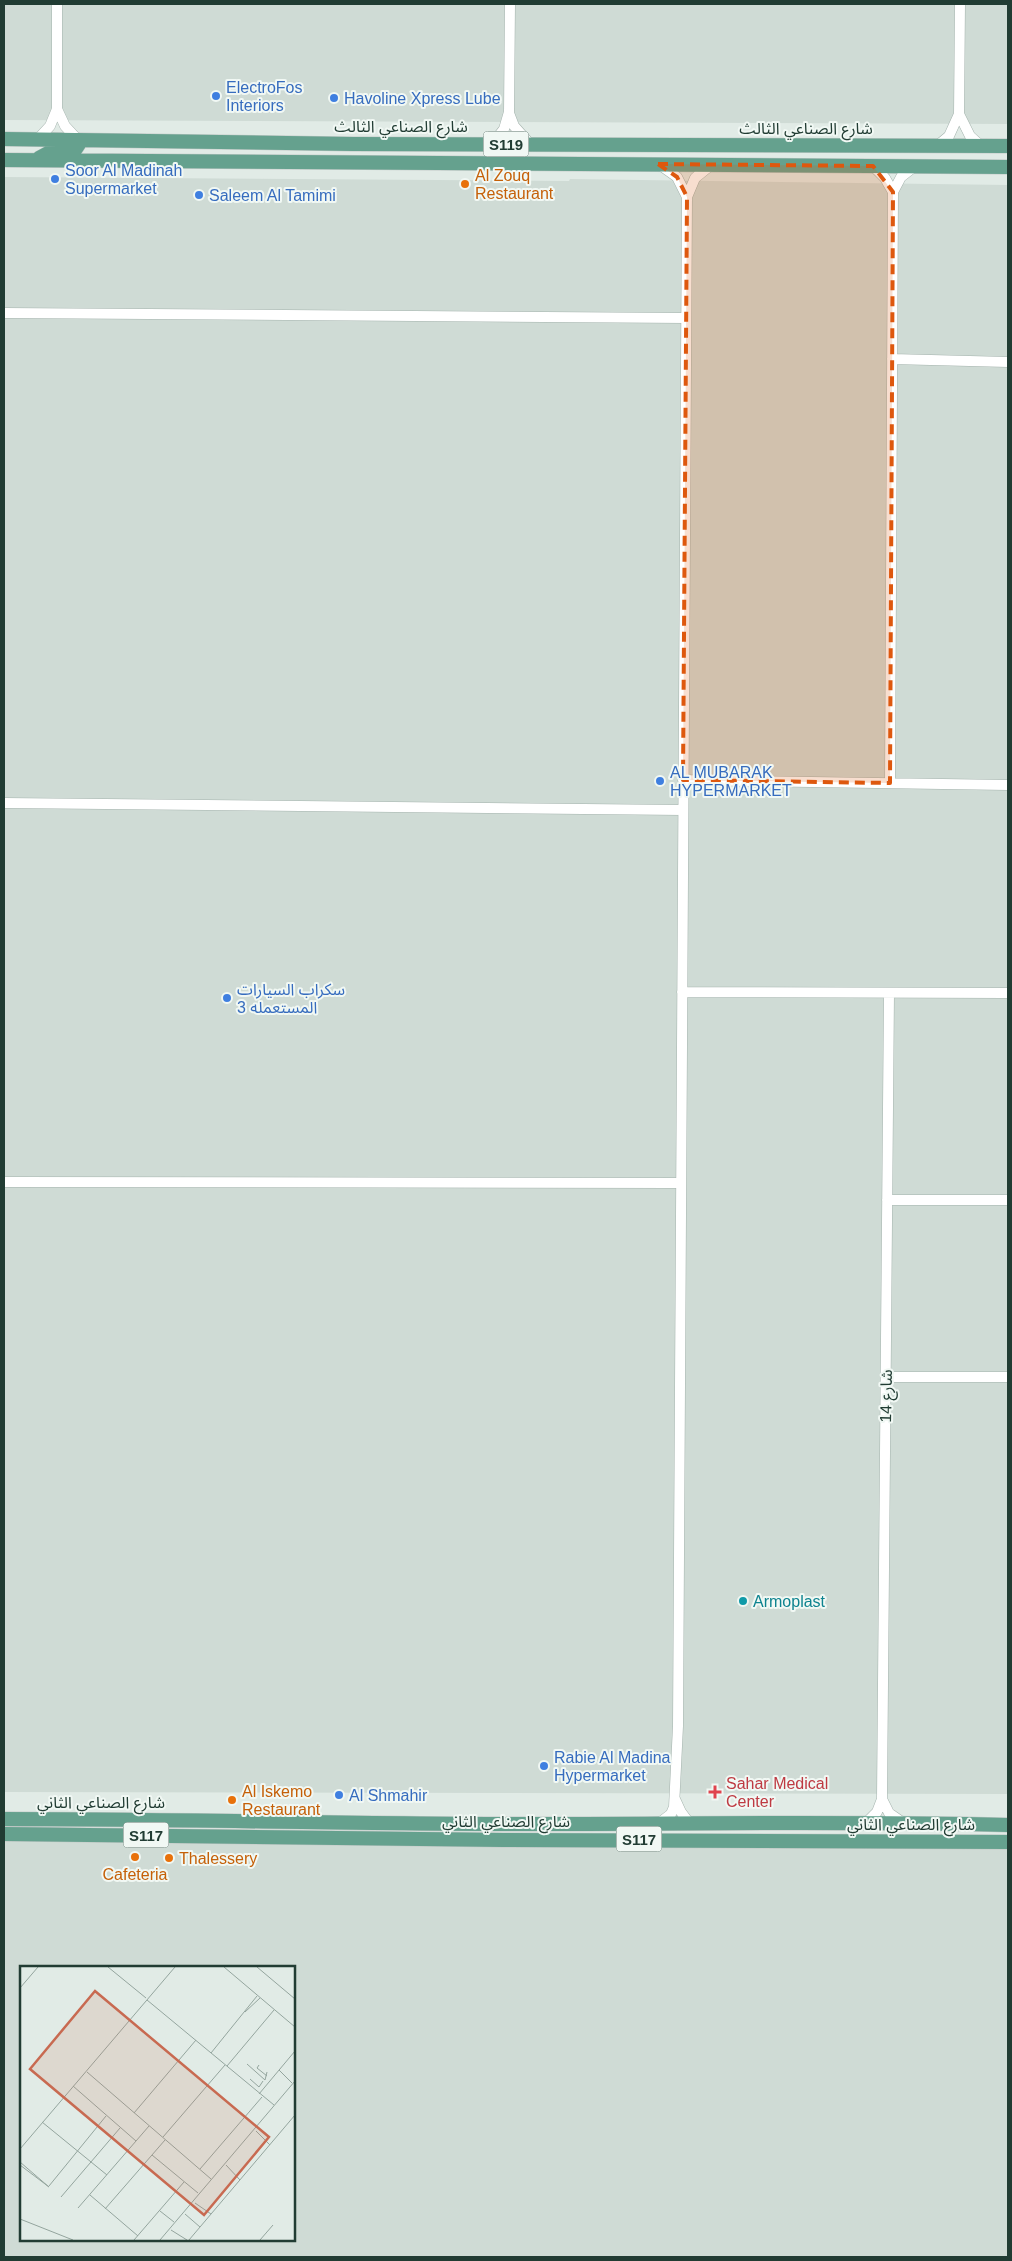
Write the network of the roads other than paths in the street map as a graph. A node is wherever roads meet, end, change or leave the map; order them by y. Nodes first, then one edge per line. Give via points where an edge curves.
1 (58, 4) edge
2 (510, 4) edge
3 (960, 4) edge
4 (57, 109) junction
5 (509, 112) junction
6 (959, 114) junction
7 (4, 139) edge
8 (38, 139) junction
9 (78, 140) junction
10 (206, 142) junction
11 (492, 144) junction
12 (530, 144) junction
13 (937, 146) junction
14 (981, 146) junction
15 (1008, 146) edge
16 (4, 160) edge
17 (37, 160) junction
18 (154, 161) junction
19 (658, 164) junction
20 (711, 165) junction
21 (873, 166) junction
22 (915, 166) junction
23 (1008, 167) edge
24 (893, 192) junction
25 (686, 197) junction
26 (4, 313) edge
27 (686, 318) junction
28 (892, 359) junction
29 (1008, 362) edge
30 (683, 780) junction
31 (890, 783) junction
32 (1008, 785) edge
33 (4, 804) edge
34 (683, 810) junction
35 (682, 992) junction
36 (889, 993) junction
37 (1008, 993) edge
38 (4, 1182) edge
39 (681, 1183) junction
40 (887, 1200) junction
41 (1008, 1200) edge
42 (886, 1377) junction
43 (1008, 1377) edge
44 (675, 1799) junction
45 (882, 1799) junction
46 (4, 1819) edge
47 (867, 1822) junction
48 (902, 1822) junction
49 (658, 1824) junction
50 (690, 1824) junction
51 (1008, 1825) edge
52 (4, 1834) edge
53 (1008, 1842) edge

1 - 4 street
2 - 5 street
3 - 6 street
4 - 8 street via 50,126
4 - 9 street via 65,126
5 - 11 street via 504,129
5 - 12 street via 514,126
6 - 13 street via 949,136
6 - 14 street via 970,136
7 - 8 main road, شارع الصناعي الثالث / S119
8 - 9 main road, شارع الصناعي الثالث / S119
9 - 10 main road, شارع الصناعي الثالث / S119
9 - 17 main road via 75,150 52,151
10 - 11 main road, شارع الصناعي الثالث / S119
10 - 18 main road via 191,148 158,151
11 - 12 main road, شارع الصناعي الثالث / S119
12 - 13 main road, شارع الصناعي الثالث / S119
13 - 14 main road, شارع الصناعي الثالث / S119
14 - 15 main road, شارع الصناعي الثالث / S119
16 - 17 main road, S119
17 - 18 main road, S119
18 - 19 main road, S119
19 - 20 main road, S119
19 - 25 street via 677,177
20 - 21 main road, S119
20 - 25 street via 695,178
21 - 22 main road, S119
21 - 24 street
22 - 23 main road, S119
22 - 24 street via 901,177
24 - 28 street
25 - 27 street
26 - 27 street
27 - 30 street
28 - 29 street
28 - 31 street
30 - 31 street
30 - 34 street
31 - 32 street
33 - 34 street
34 - 35 street
35 - 36 street
35 - 39 street
36 - 37 street
36 - 40 street, شارع 14
38 - 39 street
39 - 44 street
40 - 41 street
40 - 42 street, شارع 14
42 - 43 street
42 - 45 street, شارع 14
44 - 49 street via 670,1814
44 - 50 street
45 - 47 street
45 - 48 street via 889,1813
46 - 49 main road, شارع الصناعي الثاني / S117
47 - 48 main road, شارع الصناعي الثاني / S117
47 - 50 main road, شارع الصناعي الثاني / S117
48 - 51 main road, شارع الصناعي الثاني / S117
49 - 50 main road, شارع الصناعي الثاني / S117
52 - 53 main road, شارع الصناعي الثاني / S117

